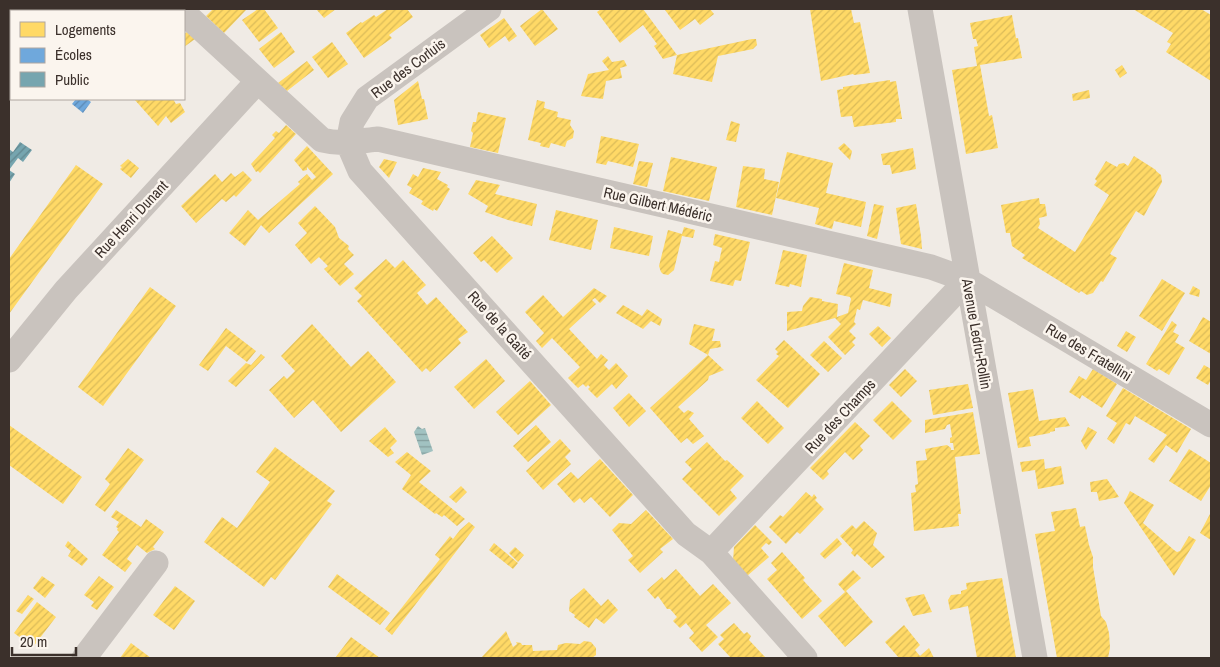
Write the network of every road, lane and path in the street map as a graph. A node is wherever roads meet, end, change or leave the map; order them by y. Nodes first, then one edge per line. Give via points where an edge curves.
1 (489, 9) edge
2 (920, 9) edge
3 (185, 14) edge
4 (257, 82) junction
5 (348, 142) junction
6 (967, 280) junction
7 (9, 360) edge
8 (1211, 425) edge
9 (711, 552) junction
10 (156, 563) dead end
11 (84, 658) edge
12 (806, 658) edge
13 (1035, 658) edge

1 - 5 street, Rue des Corluis via 367,98 352,122
2 - 6 street, Avenue Ledru-Rollin
3 - 4 street
4 - 5 street via 322,140
4 - 7 street, Rue Henri Dunant via 66,290
5 - 6 street, Rue Gilbert Médéric via 378,139 931,267
5 - 9 street, Rue de la Gaîté via 360,171 686,534
6 - 8 street, Rue des Fratellini
6 - 9 street, Rue des Champs
6 - 13 street, Avenue Ledru-Rollin
9 - 12 street, Rue de la Gaîté
10 - 11 street

